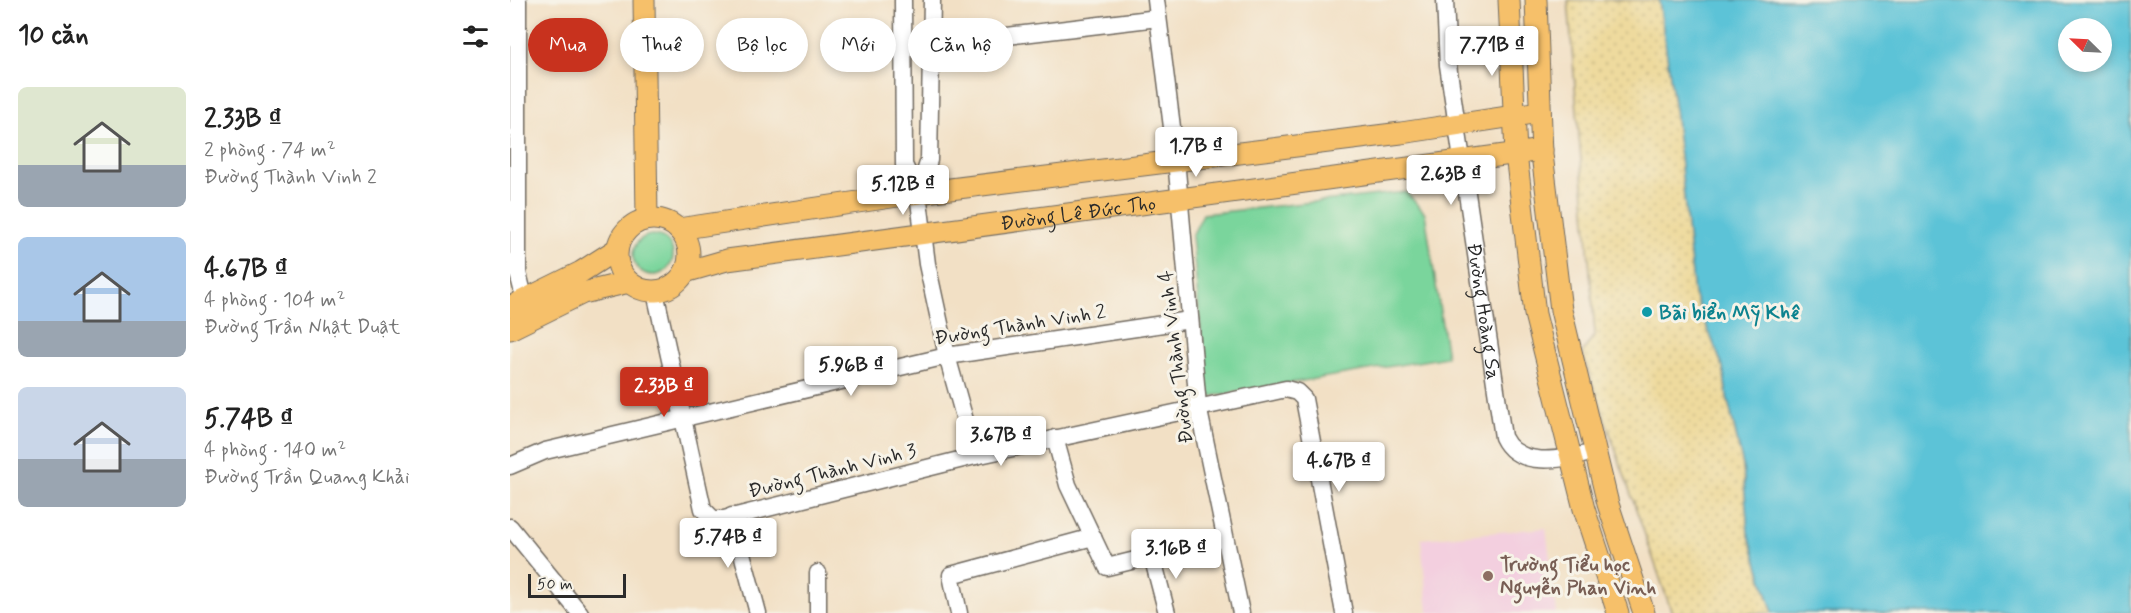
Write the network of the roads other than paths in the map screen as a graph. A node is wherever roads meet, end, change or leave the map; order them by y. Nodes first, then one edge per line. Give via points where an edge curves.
1 (518, 0) edge
2 (644, 0) edge
3 (903, 0) edge
4 (932, 0) edge
5 (1156, 0) edge
6 (1445, 0) edge
7 (1509, 0) edge
8 (1536, 0) edge
9 (932, 18) edge
10 (1158, 18) junction
11 (1013, 35) edge
12 (931, 72) edge
13 (1540, 112) junction
14 (1514, 116) junction
15 (1456, 124) junction
16 (1542, 150) junction
17 (1516, 154) junction
18 (1176, 159) junction
19 (1462, 161) junction
20 (918, 193) junction
21 (1181, 201) junction
22 (647, 219) junction
23 (678, 228) junction
24 (922, 235) junction
25 (617, 249) junction
26 (685, 272) junction
27 (629, 282) junction
28 (655, 291) junction
29 (524, 307) edge
30 (1190, 320) junction
31 (510, 329) edge
32 (947, 356) junction
33 (1198, 406) junction
34 (682, 421) junction
35 (1055, 438) junction
36 (1596, 452) junction
37 (975, 456) junction
38 (1571, 457) junction
39 (510, 466) edge
40 (732, 516) junction
41 (510, 527) edge
42 (1094, 537) junction
43 (1225, 537) junction
44 (1152, 556) junction
45 (818, 573) dead end
46 (580, 613) edge
47 (758, 613) edge
48 (818, 613) edge
49 (959, 613) edge
50 (1167, 613) edge
51 (1241, 613) edge
52 (1344, 613) edge
53 (1618, 613) edge
54 (1644, 613) edge

1 - 29 street via 518,273
2 - 22 main road
3 - 20 street via 904,165
4 - 9 street
5 - 10 street, Đường Thành Vinh 4
6 - 15 street, Đường Hoàng Sa
7 - 14 main road
8 - 13 main road
10 - 11 street
10 - 18 street, Đường Thành Vinh 4
12 - 20 street via 929,160
13 - 14 main road, Đường Lê Đức Thọ
13 - 16 main road
14 - 15 main road, Đường Lê Đức Thọ
14 - 17 main road
15 - 18 main road, Đường Lê Đức Thọ
15 - 19 street, Đường Hoàng Sa
16 - 17 main road, Đường Lê Đức Thọ
16 - 36 main road via 1561,310
17 - 19 main road, Đường Lê Đức Thọ
17 - 38 main road via 1535,314
18 - 20 main road, Đường Lê Đức Thọ
18 - 21 street, Đường Thành Vinh 4
19 - 21 main road, Đường Lê Đức Thọ
19 - 38 street, Đường Hoàng Sa via 1503,437 1506,445 1521,456
20 - 23 main road, Đường Lê Đức Thọ
20 - 24 street
21 - 24 main road, Đường Lê Đức Thọ
21 - 30 street, Đường Thành Vinh 4
22 - 23 main road via 661,219
22 - 25 main road via 625,231
23 - 26 main road via 689,249
24 - 26 main road, Đường Lê Đức Thọ via 727,260
24 - 32 street
25 - 27 main road via 621,273
25 - 29 main road
26 - 28 main road via 673,285
27 - 28 main road via 636,288
27 - 29 main road
28 - 34 street, Đường Thành Vinh 3
29 - 31 main road
30 - 32 street, Đường Thành Vinh 2
30 - 33 street, Đường Thành Vinh 4
32 - 34 street, Đường Thành Vinh 2
32 - 37 street
33 - 35 street, Đường Thành Vinh 3
33 - 43 street, Đường Thành Vinh 4
33 - 52 street, Đường Thành Vinh 3 via 1286,389 1304,399
34 - 39 street, Đường Thành Vinh 2 via 545,451
34 - 40 street, Đường Thành Vinh 3 via 703,509 713,519
35 - 37 street, Đường Thành Vinh 3
35 - 42 street via 1068,485
36 - 38 street, Đường Hoàng Sa
36 - 54 main road via 1608,504
37 - 40 street, Đường Thành Vinh 3
38 - 53 main road
40 - 47 street
41 - 46 street
42 - 44 street via 1107,567
42 - 49 street via 951,575
43 - 44 street
43 - 51 street, Đường Thành Vinh 4
44 - 50 street
45 - 48 street

